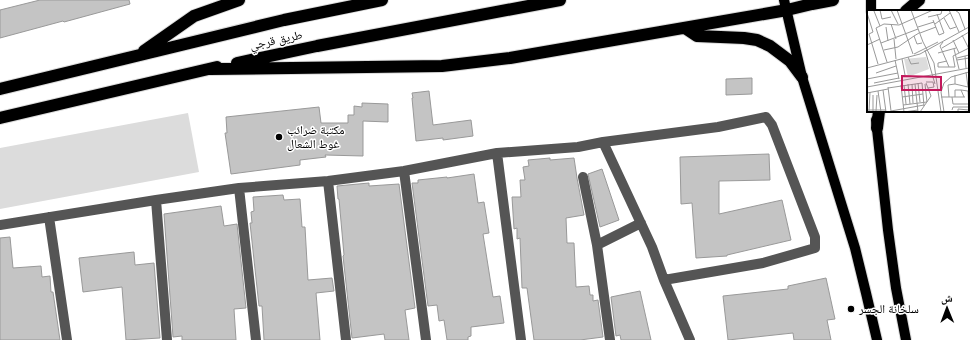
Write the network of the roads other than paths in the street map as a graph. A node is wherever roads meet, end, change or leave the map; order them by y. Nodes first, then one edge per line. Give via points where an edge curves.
1 (239, 0) edge
2 (382, 0) edge
3 (560, 0) edge
4 (833, 0) edge
5 (919, 0) edge
6 (808, 2) edge
7 (785, 5) edge
8 (907, 10) edge
9 (684, 28) junction
10 (139, 55) junction
11 (210, 69) junction
12 (802, 77) junction
13 (0, 89) edge
14 (877, 112) edge
15 (0, 118) edge
16 (877, 128) joint
17 (604, 142) junction
18 (497, 154) junction
19 (404, 171) junction
20 (583, 177) dead end
21 (328, 181) junction
22 (239, 188) junction
23 (156, 200) junction
24 (49, 217) junction
25 (641, 224) junction
26 (0, 225) edge
27 (597, 245) junction
28 (664, 280) junction
29 (876, 338) edge
30 (67, 340) edge
31 (167, 340) edge
32 (256, 340) edge
33 (346, 340) edge
34 (426, 340) edge
35 (521, 340) edge
36 (610, 340) edge
37 (690, 340) edge
38 (906, 340) edge

1 - 10 highway via 194,16
2 - 10 highway, طريق قرجي via 284,20
3 - 11 highway, طريق قرجي
4 - 6 highway
5 - 8 highway
6 - 7 highway
7 - 9 highway
7 - 12 main road
9 - 11 highway via 510,58 442,66
9 - 12 highway via 697,36 757,40 770,46 790,62
10 - 13 highway, طريق قرجي
11 - 15 highway, طريق قرجي
12 - 29 main road via 855,248
14 - 16 highway
16 - 38 main road via 888,230
17 - 18 street via 578,147
17 - 25 street
17 - 28 street via 718,127 766,117 772,125 815,237 815,248 763,263
18 - 19 street
18 - 35 street
19 - 21 street
19 - 34 street
20 - 27 street
21 - 22 street
21 - 33 street
22 - 23 street
22 - 32 street
23 - 24 street
23 - 31 street
24 - 26 street
24 - 30 street
25 - 27 street
25 - 28 street
27 - 36 street
28 - 37 street

